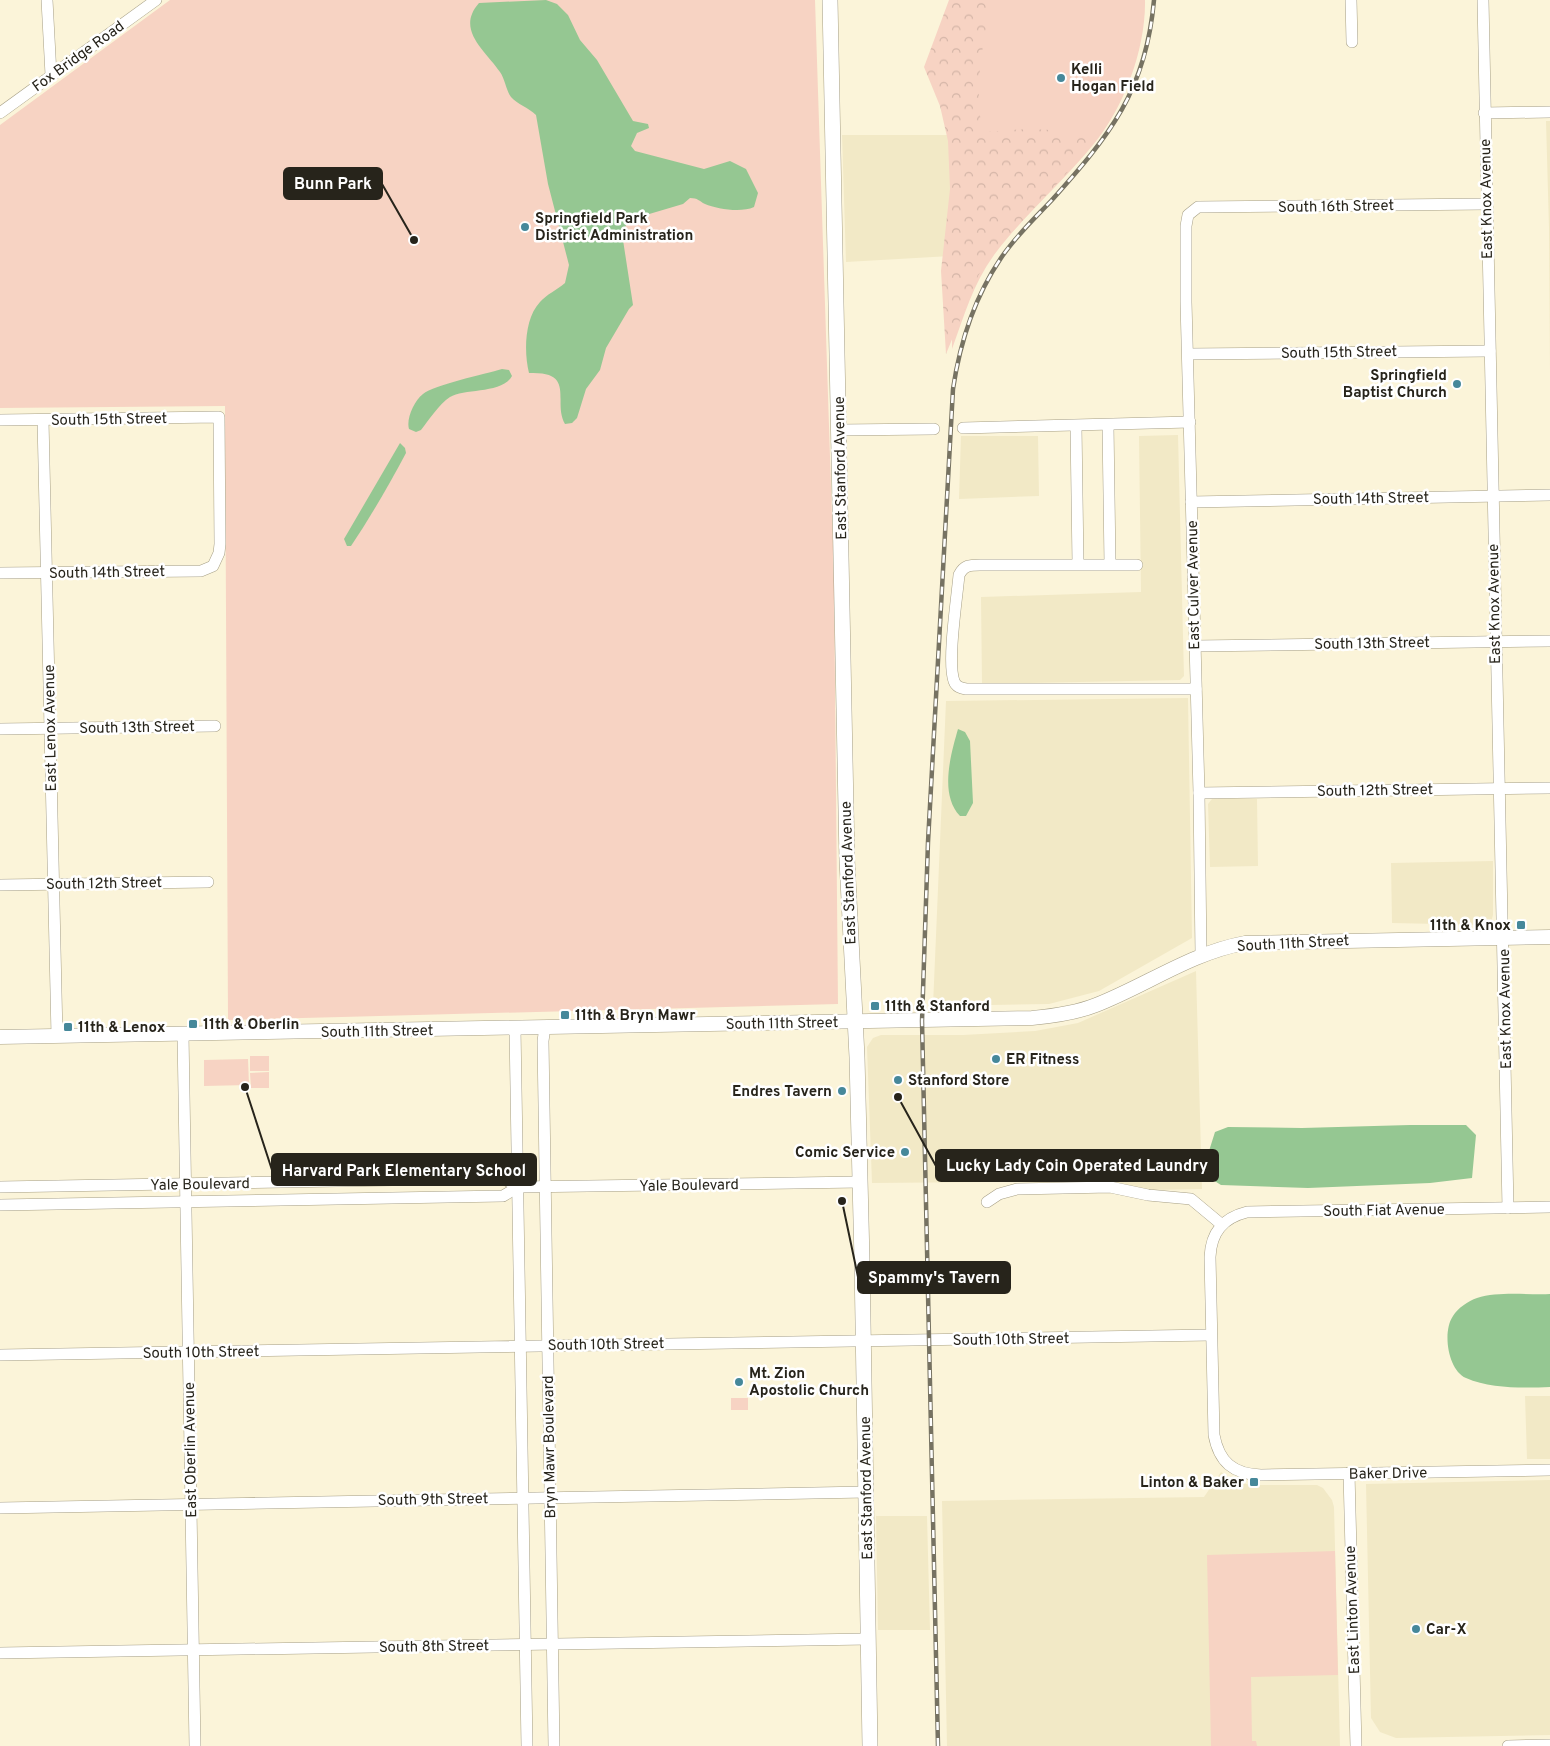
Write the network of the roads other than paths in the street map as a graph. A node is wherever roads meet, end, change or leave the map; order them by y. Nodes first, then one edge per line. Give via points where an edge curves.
1 (47, 0) edge
2 (156, 0) edge
3 (830, 0) edge
4 (1351, 0) edge
5 (1482, 0) edge
6 (1352, 42) dead end
7 (51, 75) junction
8 (1550, 112) edge
9 (0, 113) edge
10 (1484, 113) junction
11 (1486, 204) junction
12 (1188, 215) joint
13 (1490, 351) junction
14 (1188, 354) junction
15 (0, 420) edge
16 (42, 420) junction
17 (1190, 422) junction
18 (1108, 425) junction
19 (1076, 426) junction
20 (963, 428) dead end
21 (934, 429) dead end
22 (839, 430) junction
23 (1550, 494) edge
24 (1492, 495) junction
25 (1191, 502) junction
26 (1078, 564) junction
27 (1110, 564) junction
28 (1137, 565) dead end
29 (213, 566) joint
30 (46, 572) junction
31 (0, 573) edge
32 (1550, 641) edge
33 (1495, 642) junction
34 (1195, 646) junction
35 (1196, 689) junction
36 (215, 726) dead end
37 (49, 728) junction
38 (0, 729) edge
39 (1550, 788) edge
40 (1498, 789) junction
41 (1199, 793) junction
42 (208, 882) dead end
43 (53, 883) junction
44 (0, 885) edge
45 (1504, 937) junction
46 (1550, 937) edge
47 (1201, 955) junction
48 (855, 1022) junction
49 (515, 1028) junction
50 (545, 1028) junction
51 (183, 1034) junction
52 (57, 1036) junction
53 (0, 1037) edge
54 (860, 1182) junction
55 (185, 1184) junction
56 (0, 1187) edge
57 (518, 1187) junction
58 (546, 1187) junction
59 (185, 1202) junction
60 (988, 1202) dead end
61 (0, 1205) edge
62 (1550, 1207) edge
63 (1508, 1208) junction
64 (1221, 1224) junction
65 (1212, 1335) junction
66 (864, 1341) junction
67 (548, 1345) junction
68 (520, 1346) junction
69 (188, 1352) junction
70 (0, 1355) edge
71 (1550, 1470) edge
72 (1349, 1474) junction
73 (866, 1492) junction
74 (524, 1498) junction
75 (550, 1498) junction
76 (191, 1504) junction
77 (0, 1508) edge
78 (868, 1639) junction
79 (525, 1644) junction
80 (552, 1644) junction
81 (194, 1650) junction
82 (0, 1653) edge
83 (1550, 1745) edge
84 (195, 1746) edge
85 (527, 1746) edge
86 (554, 1746) edge
87 (870, 1746) edge
88 (1356, 1746) edge
89 (1508, 1746) edge

1 - 7 street
2 - 7 street, Fox Bridge Road
3 - 22 main road, East Stanford Avenue
4 - 6 street
5 - 10 street, East Knox Avenue
7 - 9 street, Fox Bridge Road
8 - 10 street
10 - 11 street, East Knox Avenue
11 - 12 street, South 16th Street via 1198,207
11 - 13 street, East Knox Avenue
12 - 14 street, East Culver Avenue
13 - 14 street, South 15th Street
13 - 24 street, East Knox Avenue
14 - 17 street, East Culver Avenue
15 - 16 street, South 15th Street
16 - 29 street, South 15th Street via 219,417 220,544
16 - 30 street, East Lenox Avenue
17 - 18 street
17 - 25 street, East Culver Avenue
18 - 19 street
18 - 27 street
19 - 20 street
19 - 26 street
21 - 22 street
22 - 48 main road, East Stanford Avenue via 847,860
23 - 24 street, South 14th Street
24 - 25 street, South 14th Street
24 - 33 street, East Knox Avenue
25 - 34 street, East Culver Avenue
26 - 27 street
26 - 35 street via 980,565 962,569 958,575 952,660 954,682 958,687
27 - 28 street
29 - 30 street, South 14th Street via 196,571
30 - 31 street, South 14th Street
30 - 37 street, East Lenox Avenue
32 - 33 street, South 13th Street
33 - 34 street, South 13th Street
33 - 40 street, East Knox Avenue
34 - 35 street, East Culver Avenue
35 - 41 street, East Culver Avenue
36 - 37 street, South 13th Street
37 - 38 street, South 13th Street
37 - 43 street, East Lenox Avenue
39 - 40 street, South 12th Street
40 - 41 street, South 12th Street
40 - 45 street, East Knox Avenue
41 - 47 street, East Culver Avenue
42 - 43 street, South 12th Street
43 - 44 street, South 12th Street
43 - 52 street, East Lenox Avenue
45 - 46 street, South 11th Street
45 - 47 street, South 11th Street via 1262,942
45 - 63 street, East Knox Avenue
47 - 48 street, South 11th Street via 1097,1004 1055,1016
48 - 50 street, South 11th Street
48 - 54 main road, East Stanford Avenue
49 - 50 street, South 11th Street
49 - 51 street, South 11th Street
49 - 57 street, Bryn Mawr Boulevard
50 - 58 street, Bryn Mawr Boulevard
51 - 52 street, South 11th Street
51 - 55 street, East Oberlin Avenue
52 - 53 street, South 11th Street
54 - 58 street, Yale Boulevard
54 - 66 main road, East Stanford Avenue
55 - 56 street, Yale Boulevard
55 - 57 street, Yale Boulevard via 503,1178
55 - 59 street, East Oberlin Avenue
57 - 58 street, Yale Boulevard
57 - 59 street, Yale Boulevard via 503,1196
57 - 68 street, Bryn Mawr Boulevard
58 - 67 street, Bryn Mawr Boulevard
59 - 61 street, Yale Boulevard
59 - 69 street, East Oberlin Avenue
60 - 64 street via 999,1194 1017,1189 1110,1187 1191,1199
62 - 63 street, South Fiat Avenue
63 - 64 street, South Fiat Avenue via 1247,1212
64 - 65 street via 1210,1251
65 - 66 street, South 10th Street
65 - 72 street, Baker Drive via 1214,1435 1217,1450 1229,1465 1241,1472 1255,1474
66 - 67 street, South 10th Street
66 - 73 main road, East Stanford Avenue
67 - 68 street, South 10th Street
67 - 75 street, Bryn Mawr Boulevard
68 - 69 street, South 10th Street
68 - 74 street, Bryn Mawr Boulevard
69 - 70 street, South 10th Street
69 - 76 street, East Oberlin Avenue
71 - 72 street, Baker Drive
72 - 88 street, East Linton Avenue
73 - 75 street, South 9th Street
73 - 78 main road, East Stanford Avenue
74 - 75 street, South 9th Street
74 - 76 street, South 9th Street
74 - 79 street, Bryn Mawr Boulevard
75 - 80 street, Bryn Mawr Boulevard
76 - 77 street, South 9th Street
76 - 81 street, East Oberlin Avenue
78 - 80 street, South 8th Street
78 - 87 main road, East Stanford Avenue
79 - 80 street, South 8th Street
79 - 81 street, South 8th Street
79 - 85 street, Bryn Mawr Boulevard
80 - 86 street, Bryn Mawr Boulevard
81 - 82 street, South 8th Street
81 - 84 street, East Oberlin Avenue
83 - 89 street

